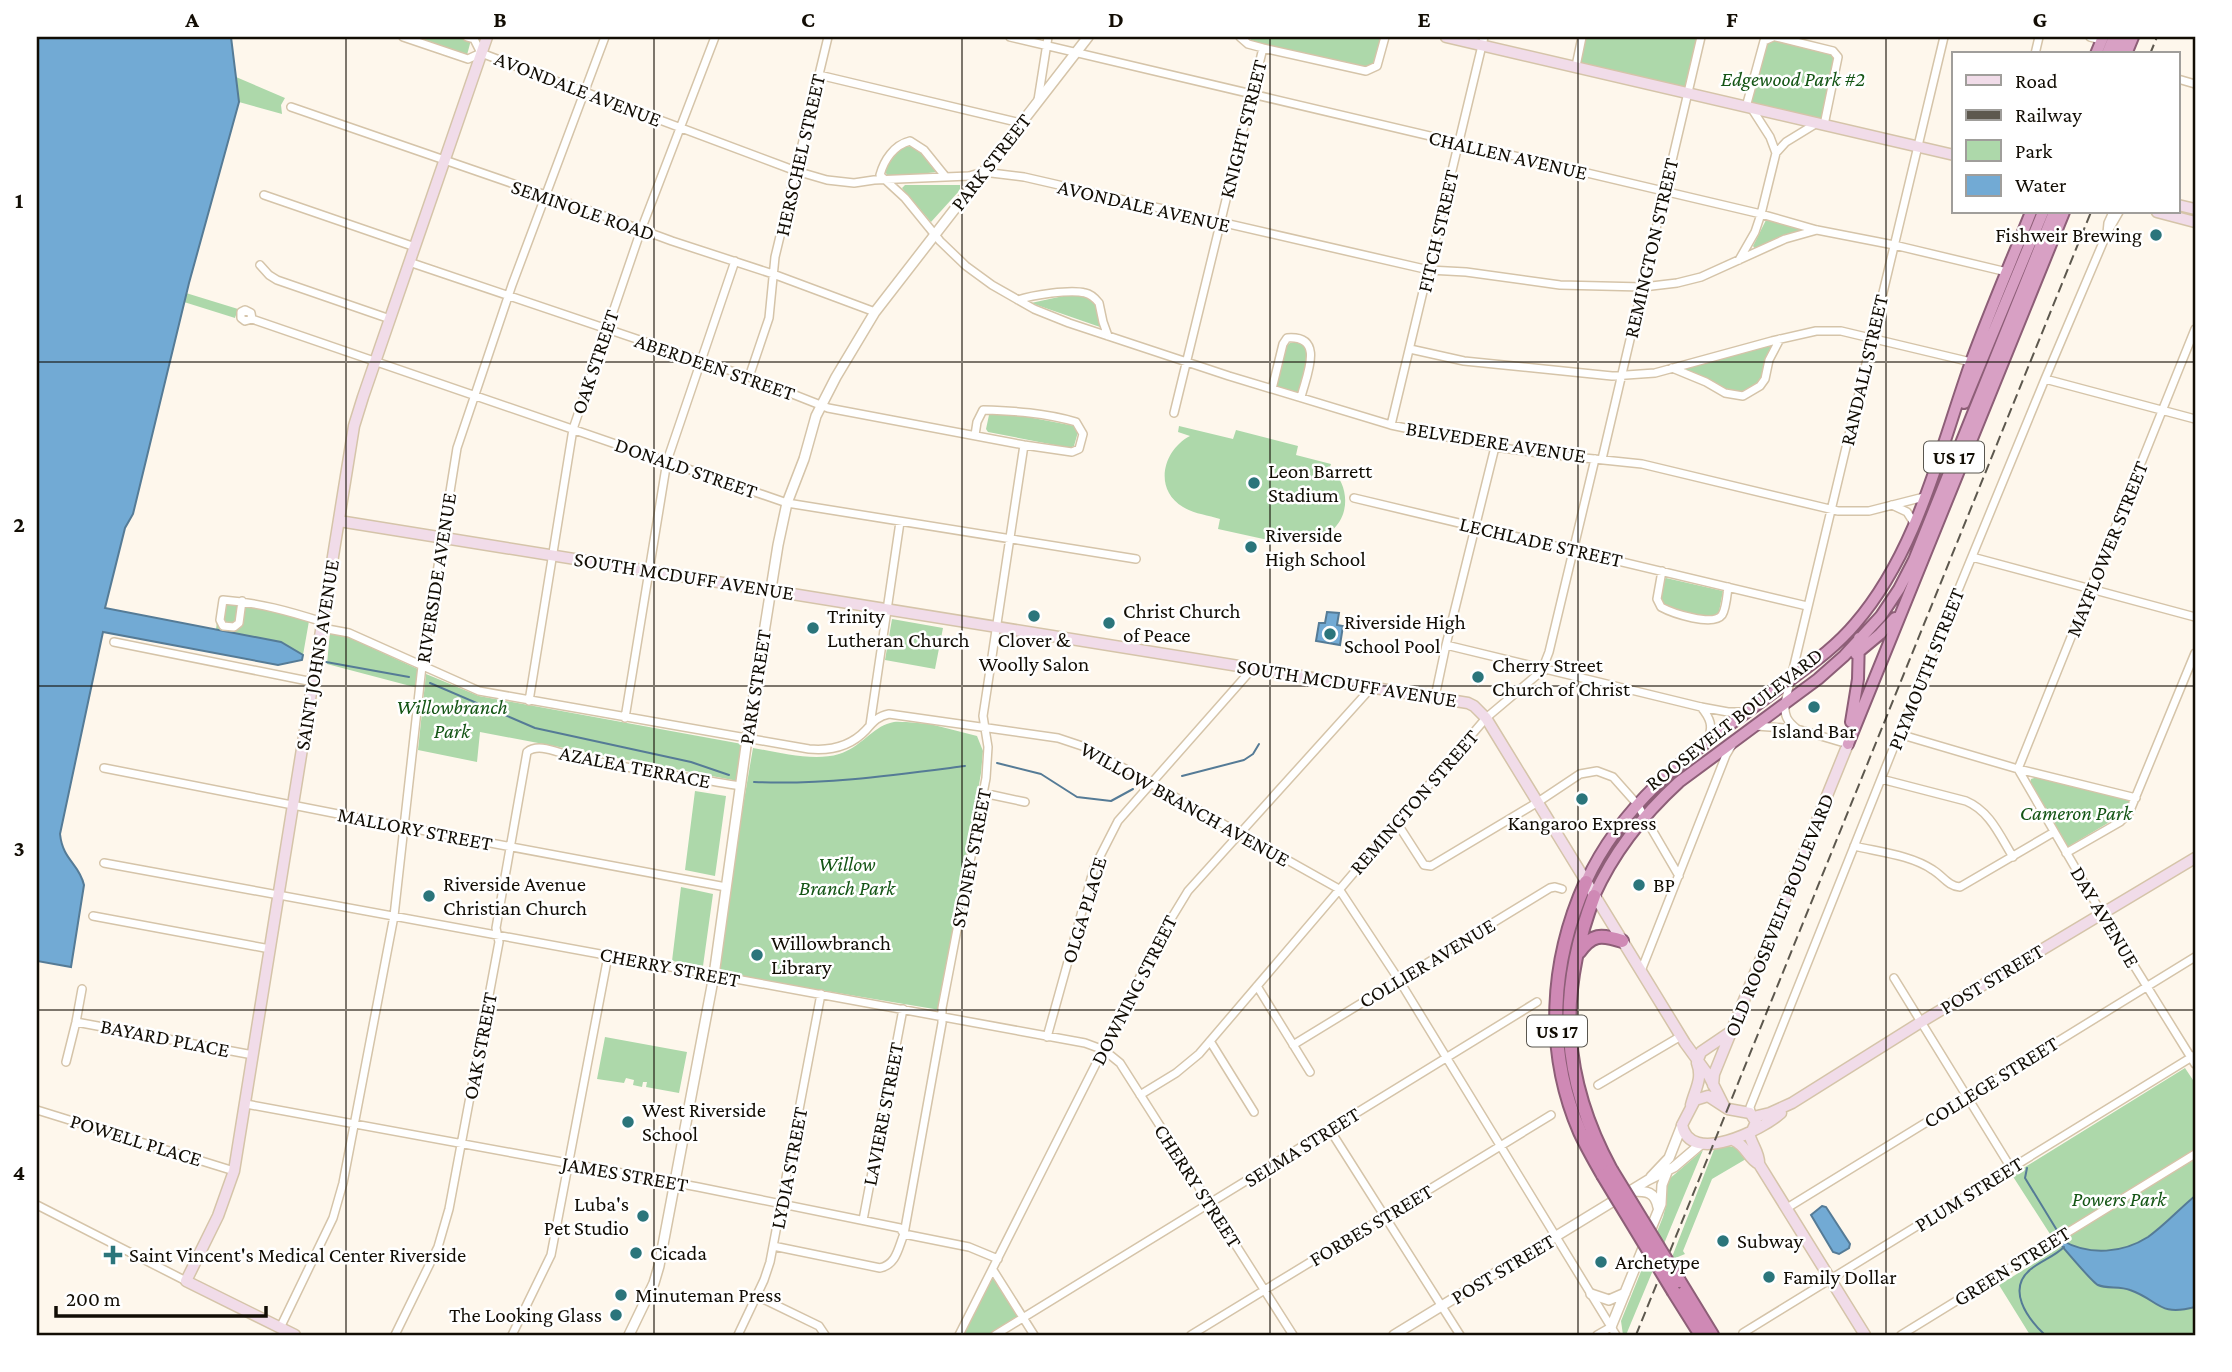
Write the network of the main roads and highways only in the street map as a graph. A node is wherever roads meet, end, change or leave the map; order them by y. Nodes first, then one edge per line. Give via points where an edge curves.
1 (486, 37) edge
2 (1446, 37) edge
3 (1483, 41) edge
4 (1952, 155) edge
5 (2030, 214) edge
6 (2042, 214) edge
7 (2053, 214) edge
8 (2063, 214) edge
9 (2165, 214) edge
10 (2195, 222) edge
11 (1931, 477) junction
12 (339, 521) junction
13 (1870, 606) junction
14 (1904, 606) junction
15 (1860, 646) junction
16 (1847, 744) junction
17 (2195, 858) edge
18 (1586, 882) junction
19 (1594, 896) junction
20 (1622, 941) junction
21 (1576, 955) junction
22 (1731, 1031) junction
23 (1697, 1062) junction
24 (1713, 1086) junction
25 (1791, 1103) junction
26 (1724, 1106) junction
27 (1691, 1107) junction
28 (1749, 1112) junction
29 (1750, 1132) junction
30 (1733, 1140) junction
31 (1759, 1164) junction
32 (1607, 1172) junction
33 (1677, 1287) junction
34 (279, 1332) edge
35 (295, 1335) edge
36 (1701, 1335) edge
37 (1712, 1335) edge
38 (1865, 1335) edge

1 - 12 main road, SAINT JOHNS AVENUE via 354,426
2 - 3 main road
3 - 4 main road
5 - 11 highway
6 - 11 highway, US 17
7 - 15 highway, ROOSEVELT BOULEVARD / US 17 via 1914,560
8 - 14 highway
9 - 10 main road
11 - 13 highway, ROOSEVELT BOULEVARD / US 17 via 1889,576
12 - 18 main road, SOUTH MCDUFF AVENUE via 1468,703 1486,718
12 - 34 main road, SAINT JOHNS AVENUE via 234,1171 186,1281
13 - 15 highway
13 - 18 highway, ROOSEVELT BOULEVARD / US 17 via 1840,640 1666,774 1612,835
14 - 15 highway via 1891,623
14 - 16 highway
15 - 16 highway
15 - 19 highway, ROOSEVELT BOULEVARD / US 17 via 1679,782 1644,816
16 - 22 main road, OLD ROOSEVELT BOULEVARD
17 - 25 main road, POST STREET
18 - 19 main road, SOUTH MCDUFF AVENUE
18 - 32 highway, ROOSEVELT BOULEVARD / US 17 via 1571,918 1559,970 1557,1039 1571,1109
19 - 20 main road, SOUTH MCDUFF AVENUE
19 - 21 highway, ROOSEVELT BOULEVARD / US 17
20 - 21 highway via 1593,938
20 - 23 main road, SOUTH MCDUFF AVENUE
21 - 32 highway, ROOSEVELT BOULEVARD / US 17 via 1570,1049 1588,1123
22 - 23 main road via 1701,1052
22 - 24 main road, OLD ROOSEVELT BOULEVARD
23 - 24 main road, SOUTH MCDUFF AVENUE
23 - 27 main road via 1699,1081
24 - 26 main road, SOUTH MCDUFF AVENUE
25 - 28 main road, POST STREET via 1770,1113
25 - 29 main road, POST STREET
26 - 27 main road via 1708,1096 1695,1100
26 - 28 main road
27 - 30 main road, POST STREET via 1682,1125 1687,1139 1701,1144
28 - 29 main road via 1756,1124
29 - 30 main road, POST STREET
29 - 31 main road
30 - 31 main road
31 - 38 main road
32 - 33 highway, ROOSEVELT BOULEVARD / US 17, bridge
33 - 36 highway, ROOSEVELT BOULEVARD / US 17
33 - 37 highway, ROOSEVELT BOULEVARD / US 17
34 - 35 main road

